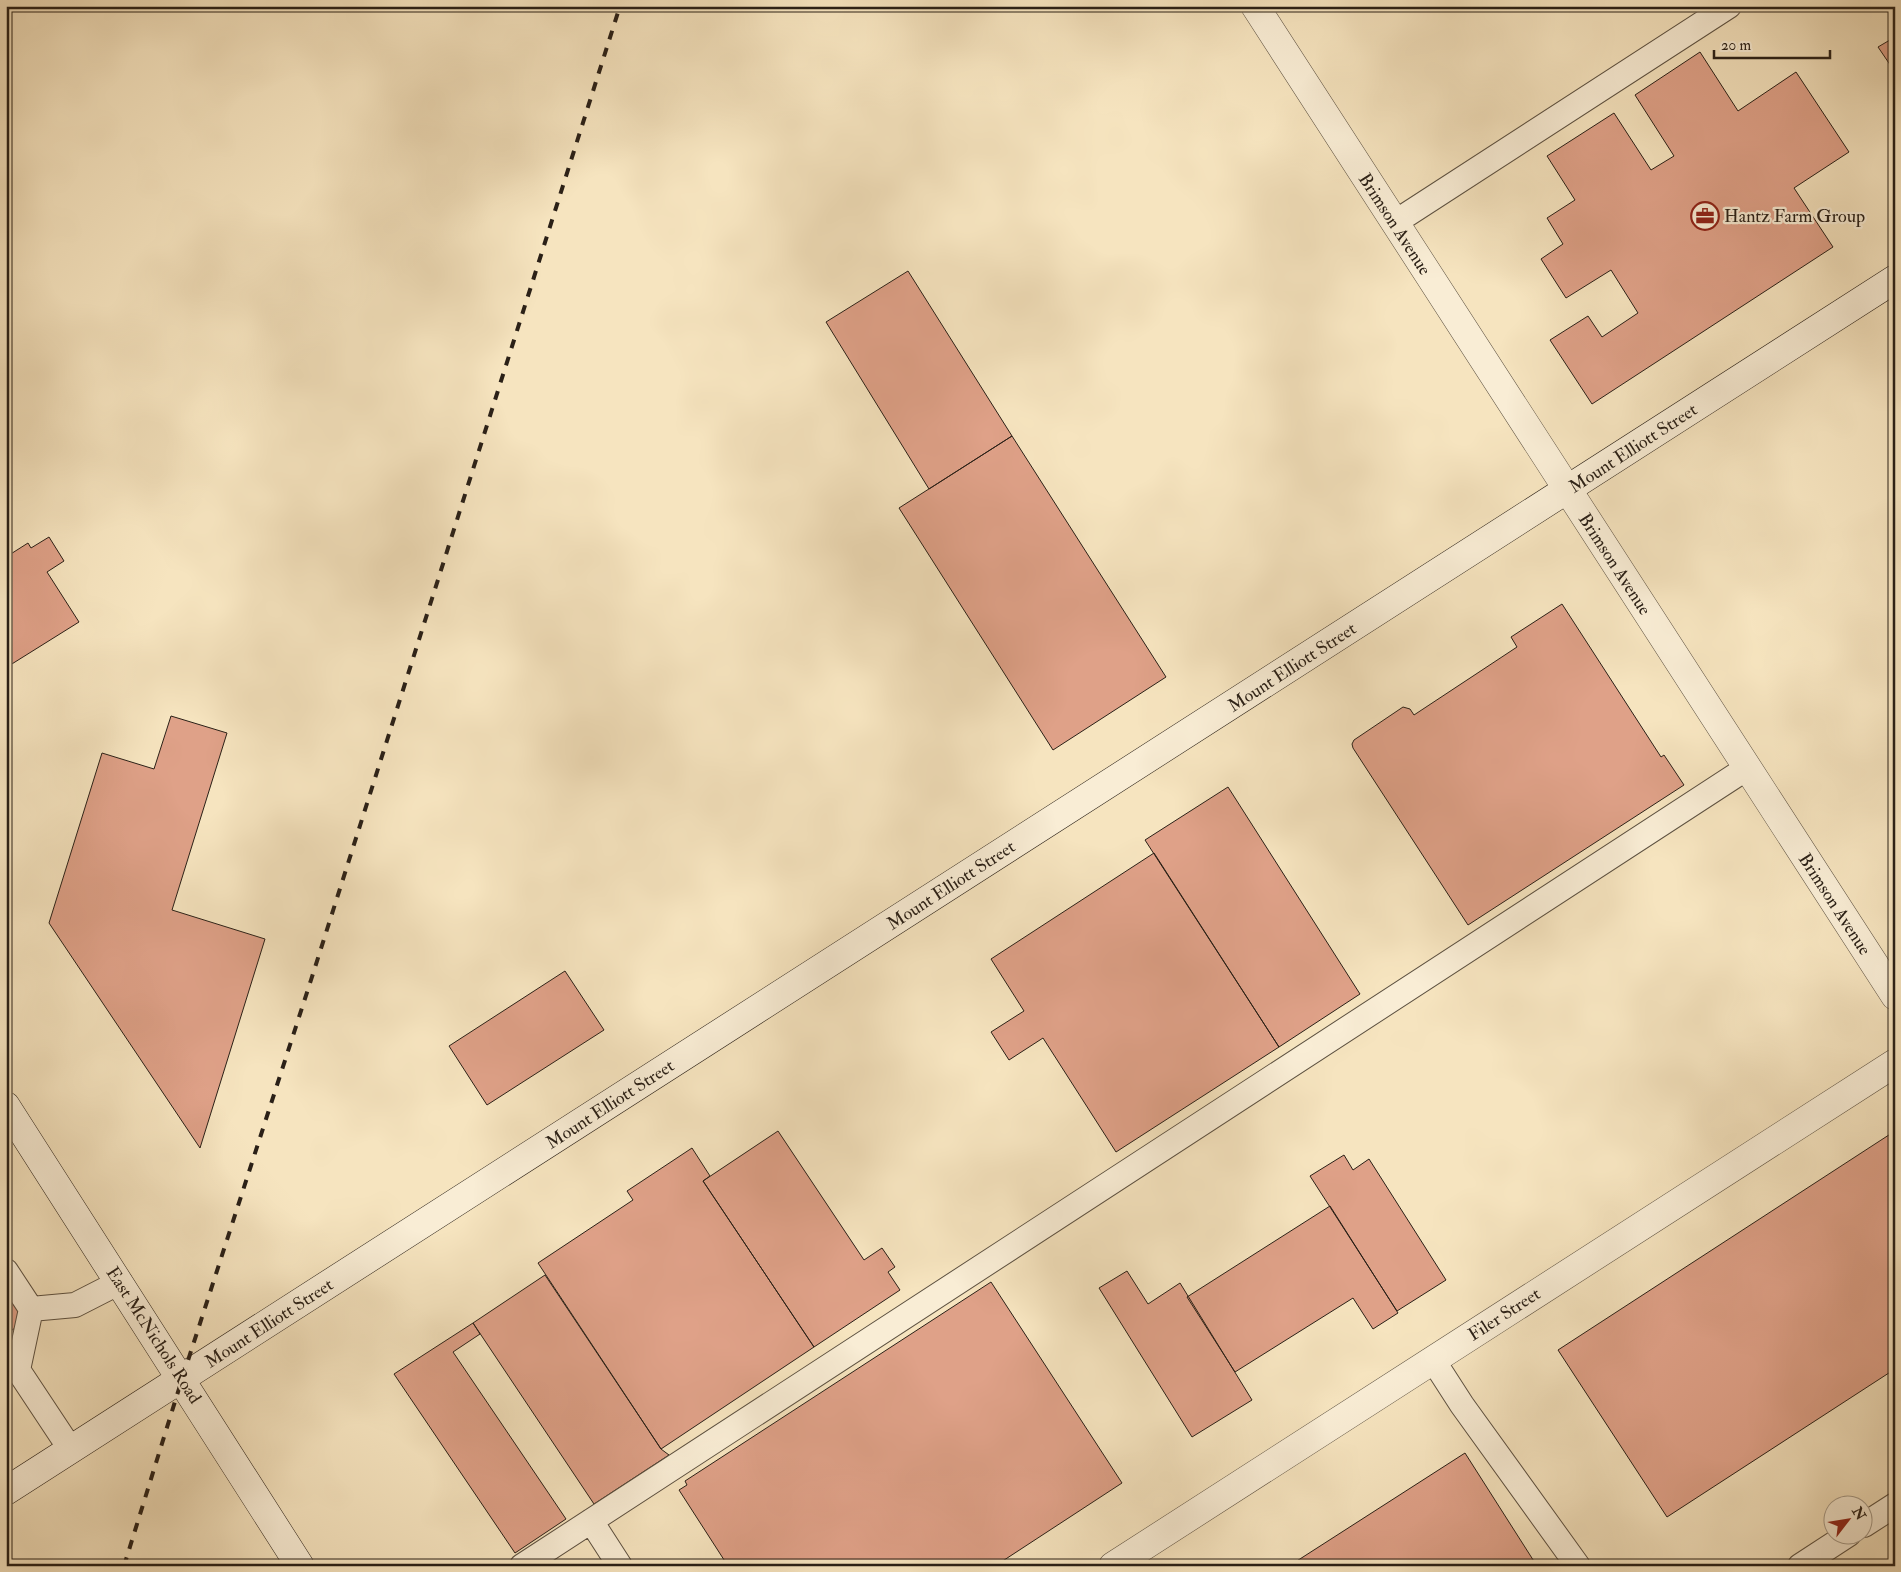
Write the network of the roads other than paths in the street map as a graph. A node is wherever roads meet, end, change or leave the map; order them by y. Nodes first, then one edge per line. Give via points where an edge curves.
1 (1255, 6) edge
2 (1729, 6) edge
3 (1394, 223) junction
4 (1895, 279) edge
5 (1567, 490) junction
6 (1747, 768) junction
7 (1895, 996) edge
8 (1895, 1063) edge
9 (11, 1124) edge
10 (6, 1271) edge
11 (120, 1282) junction
12 (31, 1308) junction
13 (1433, 1360) junction
14 (12, 1369) edge
15 (182, 1379) junction
16 (71, 1450) junction
17 (6, 1491) edge
18 (1895, 1505) edge
19 (1874, 1519) edge
20 (591, 1521) junction
21 (1834, 1544) edge
22 (300, 1566) edge
23 (522, 1566) edge
24 (620, 1566) edge
25 (1113, 1566) edge
26 (1578, 1566) edge
27 (1800, 1566) edge

1 - 3 street, Brimson Avenue
2 - 3 lane
3 - 5 street, Brimson Avenue
4 - 5 street, Mount Elliott Street
5 - 6 street, Brimson Avenue
5 - 15 street, Mount Elliott Street
6 - 7 street, Brimson Avenue
6 - 20 lane
8 - 13 street, Filer Street
9 - 11 street, East McNichols Road
10 - 12 lane
11 - 12 lane via 75,1305
11 - 15 street, East McNichols Road
12 - 14 lane
13 - 25 street, Filer Street
13 - 26 lane
14 - 16 lane
15 - 16 street, Mount Elliott Street
15 - 22 street, East McNichols Road
16 - 17 street, Mount Elliott Street
18 - 19 lane
20 - 23 lane
20 - 24 lane
21 - 27 lane

